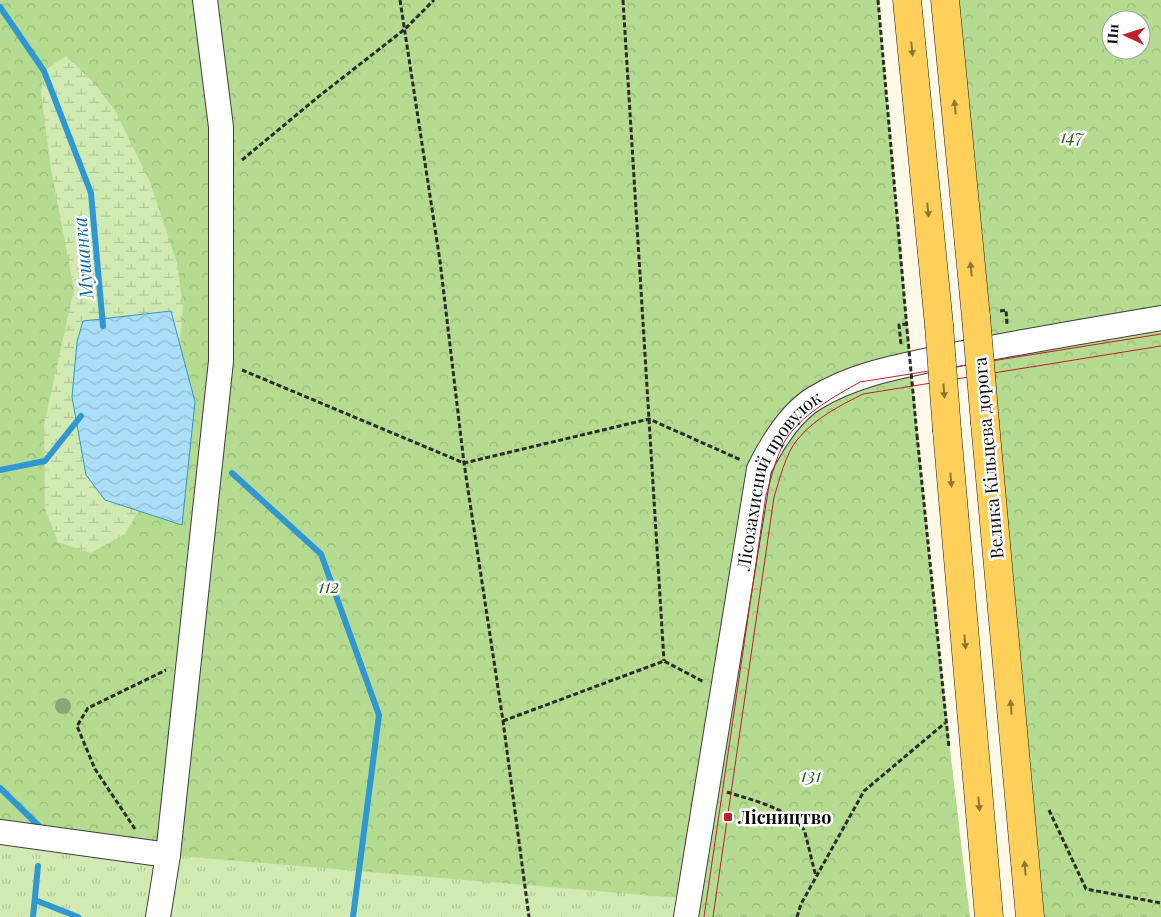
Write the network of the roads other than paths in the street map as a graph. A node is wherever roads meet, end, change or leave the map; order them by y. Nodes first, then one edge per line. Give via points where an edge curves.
1 (205, 0) edge
2 (907, 0) edge
3 (944, 0) edge
4 (1161, 318) edge
5 (0, 832) edge
6 (159, 853) junction
7 (158, 917) edge
8 (686, 917) edge
9 (989, 917) edge
10 (1030, 917) edge

1 - 6 street via 221,127 221,362 189,659
2 -> 9 main road, bridge via 939,325
10 -> 3 main road, Велика Кільцева дорога, bridge via 985,423 988,314
4 - 8 street, Лісозахисний провулок via 994,347 854,377 813,399 771,445 759,469
5 - 6 street
6 - 7 street

